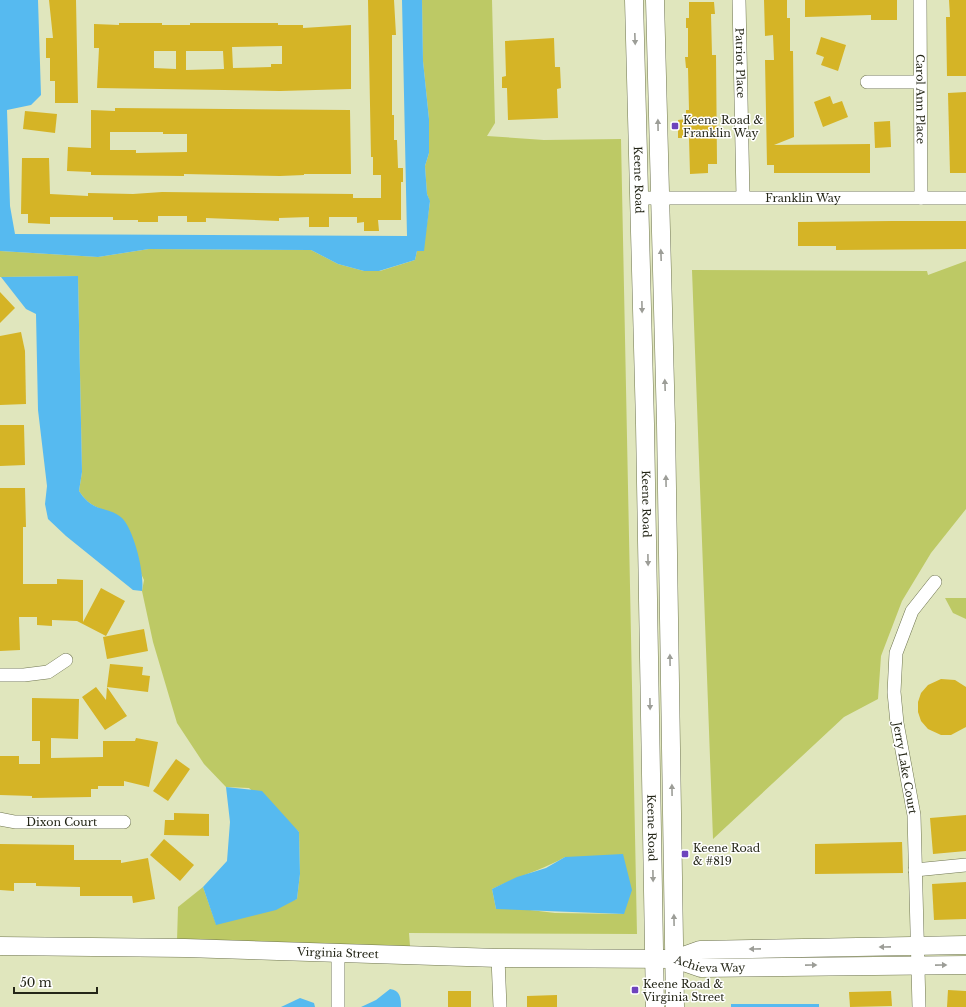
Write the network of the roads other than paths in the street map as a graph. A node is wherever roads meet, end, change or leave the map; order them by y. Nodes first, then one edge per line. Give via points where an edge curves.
1 (634, 0) edge
2 (655, 0) edge
3 (739, 0) edge
4 (920, 0) edge
5 (867, 82) dead end
6 (919, 82) junction
7 (742, 197) junction
8 (640, 198) junction
9 (660, 198) junction
10 (921, 198) junction
11 (966, 198) edge
12 (935, 582) dead end
13 (66, 660) dead end
14 (0, 674) edge
15 (0, 819) edge
16 (124, 822) dead end
17 (966, 865) edge
18 (915, 870) junction
19 (966, 945) edge
20 (0, 946) edge
21 (918, 947) junction
22 (338, 953) junction
23 (498, 958) junction
24 (655, 959) junction
25 (675, 959) junction
26 (966, 965) edge
27 (918, 966) junction
28 (338, 1007) edge
29 (500, 1007) edge
30 (655, 1007) edge
31 (675, 1007) edge
32 (919, 1007) edge

1 -> 8 main road, Keene Road
9 -> 2 main road, Keene Road
3 - 7 street, Patriot Place
4 - 6 street, Carol Ann Place
5 - 6 street
6 - 10 street, Carol Ann Place
7 - 9 street, Franklin Way
7 - 10 street, Franklin Way
8 - 9 street, Franklin Way
8 -> 24 main road, Keene Road
25 -> 9 main road, Keene Road
10 - 11 street, Franklin Way
12 - 18 street, Jerry Lake Court via 912,611 896,653 894,692 897,723 914,814
13 - 14 street via 48,672
15 - 16 street, Dixon Court via 15,822
17 - 18 street
18 - 21 street, Jerry Lake Court
19 - 21 main road, Achieva Way
20 - 22 main road, Virginia Street
21 -> 25 main road, Achieva Way via 700,950
21 - 27 street, Jerry Lake Court
22 - 23 main road, Virginia Street
22 - 28 street
23 - 24 main road, Virginia Street
23 - 29 street
24 - 25 main road, Virginia Street
24 - 30 main road, Keene Road
25 -> 27 main road, Achieva Way via 701,968
25 - 31 main road, Keene Road
27 -> 26 main road, Achieva Way
27 - 32 street, Jerry Lake Court

